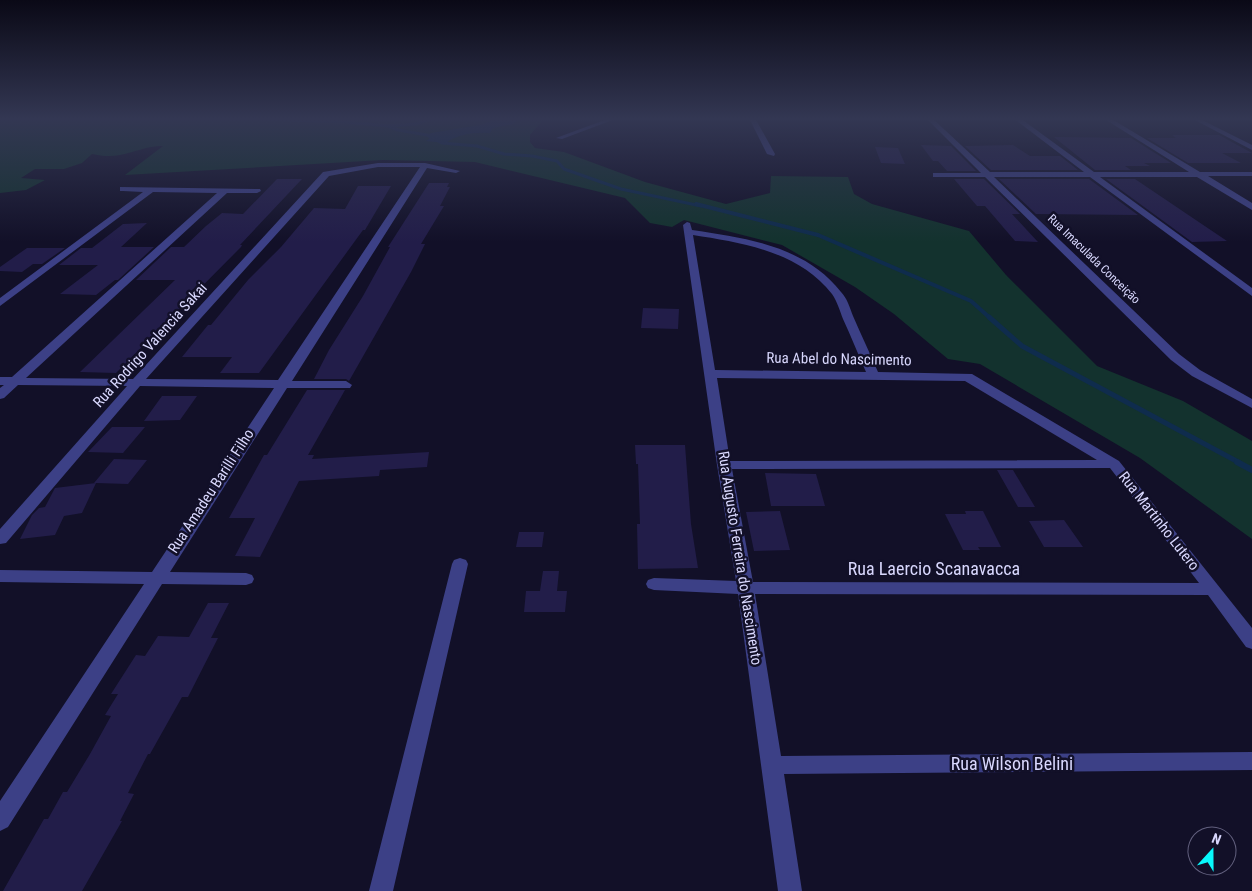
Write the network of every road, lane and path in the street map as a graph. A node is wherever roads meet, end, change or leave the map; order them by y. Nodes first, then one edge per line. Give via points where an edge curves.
1 (973, 160) edge
2 (1071, 160) edge
3 (1174, 160) edge
4 (425, 165) junction
5 (456, 171) dead end
6 (1198, 174) junction
7 (1252, 174) edge
8 (936, 175) dead end
9 (990, 175) junction
10 (1092, 175) junction
11 (123, 189) dead end
12 (152, 189) junction
13 (225, 190) junction
14 (257, 190) dead end
15 (1252, 207) edge
16 (688, 228) joint
17 (1252, 294) edge
18 (0, 303) edge
19 (710, 374) junction
20 (873, 376) junction
21 (968, 377) joint
22 (0, 381) edge
23 (16, 381) junction
24 (137, 382) junction
25 (281, 384) junction
26 (346, 385) dead end
27 (0, 395) edge
28 (1252, 404) edge
29 (1114, 464) junction
30 (724, 465) junction
31 (0, 539) edge
32 (460, 564) dead end
33 (0, 576) edge
34 (155, 578) junction
35 (246, 579) dead end
36 (654, 584) dead end
37 (746, 588) junction
38 (1213, 589) junction
39 (1252, 642) edge
40 (1252, 761) edge
41 (773, 765) junction
42 (0, 820) edge
43 (381, 891) edge
44 (790, 891) edge

1 - 9 street, Rua Imaculada Conceição
2 - 10 street
3 - 6 street
4 - 5 street
4 - 24 street, Rua Rodrigo Valencia Sakai via 378,165 326,174
4 - 25 street, Rua Amadeu Barilli Filho
6 - 7 street
6 - 10 street
6 - 15 street
8 - 9 street
9 - 10 street
9 - 28 street, Rua Imaculada Conceição via 1175,357 1196,373
10 - 17 street
11 - 12 street
12 - 13 street
12 - 18 street
13 - 14 street
13 - 23 street
16 - 19 street, Rua Augusto Ferreira do Nascimento
16 - 20 street via 773,249 822,278 838,294
19 - 20 street, Rua Abel do Nascimento
19 - 30 street, Rua Augusto Ferreira do Nascimento
20 - 21 street, Rua Abel do Nascimento
21 - 29 street, Rua Martinho Lutero
22 - 23 street
23 - 24 street
23 - 27 street
24 - 25 street
24 - 31 street, Rua Rodrigo Valencia Sakai
25 - 26 street
25 - 34 street, Rua Amadeu Barilli Filho
29 - 30 street
29 - 38 street, Rua Martinho Lutero
30 - 37 street, Rua Augusto Ferreira do Nascimento
32 - 43 street
33 - 34 street
34 - 35 street
34 - 42 street, Rua Amadeu Barilli Filho
36 - 37 street, Rua Laercio Scanavacca
37 - 38 street, Rua Laercio Scanavacca
37 - 41 street, Rua Augusto Ferreira do Nascimento
38 - 39 street, Rua Martinho Lutero
40 - 41 street, Rua Wilson Belini
41 - 44 street, Rua Augusto Ferreira do Nascimento

